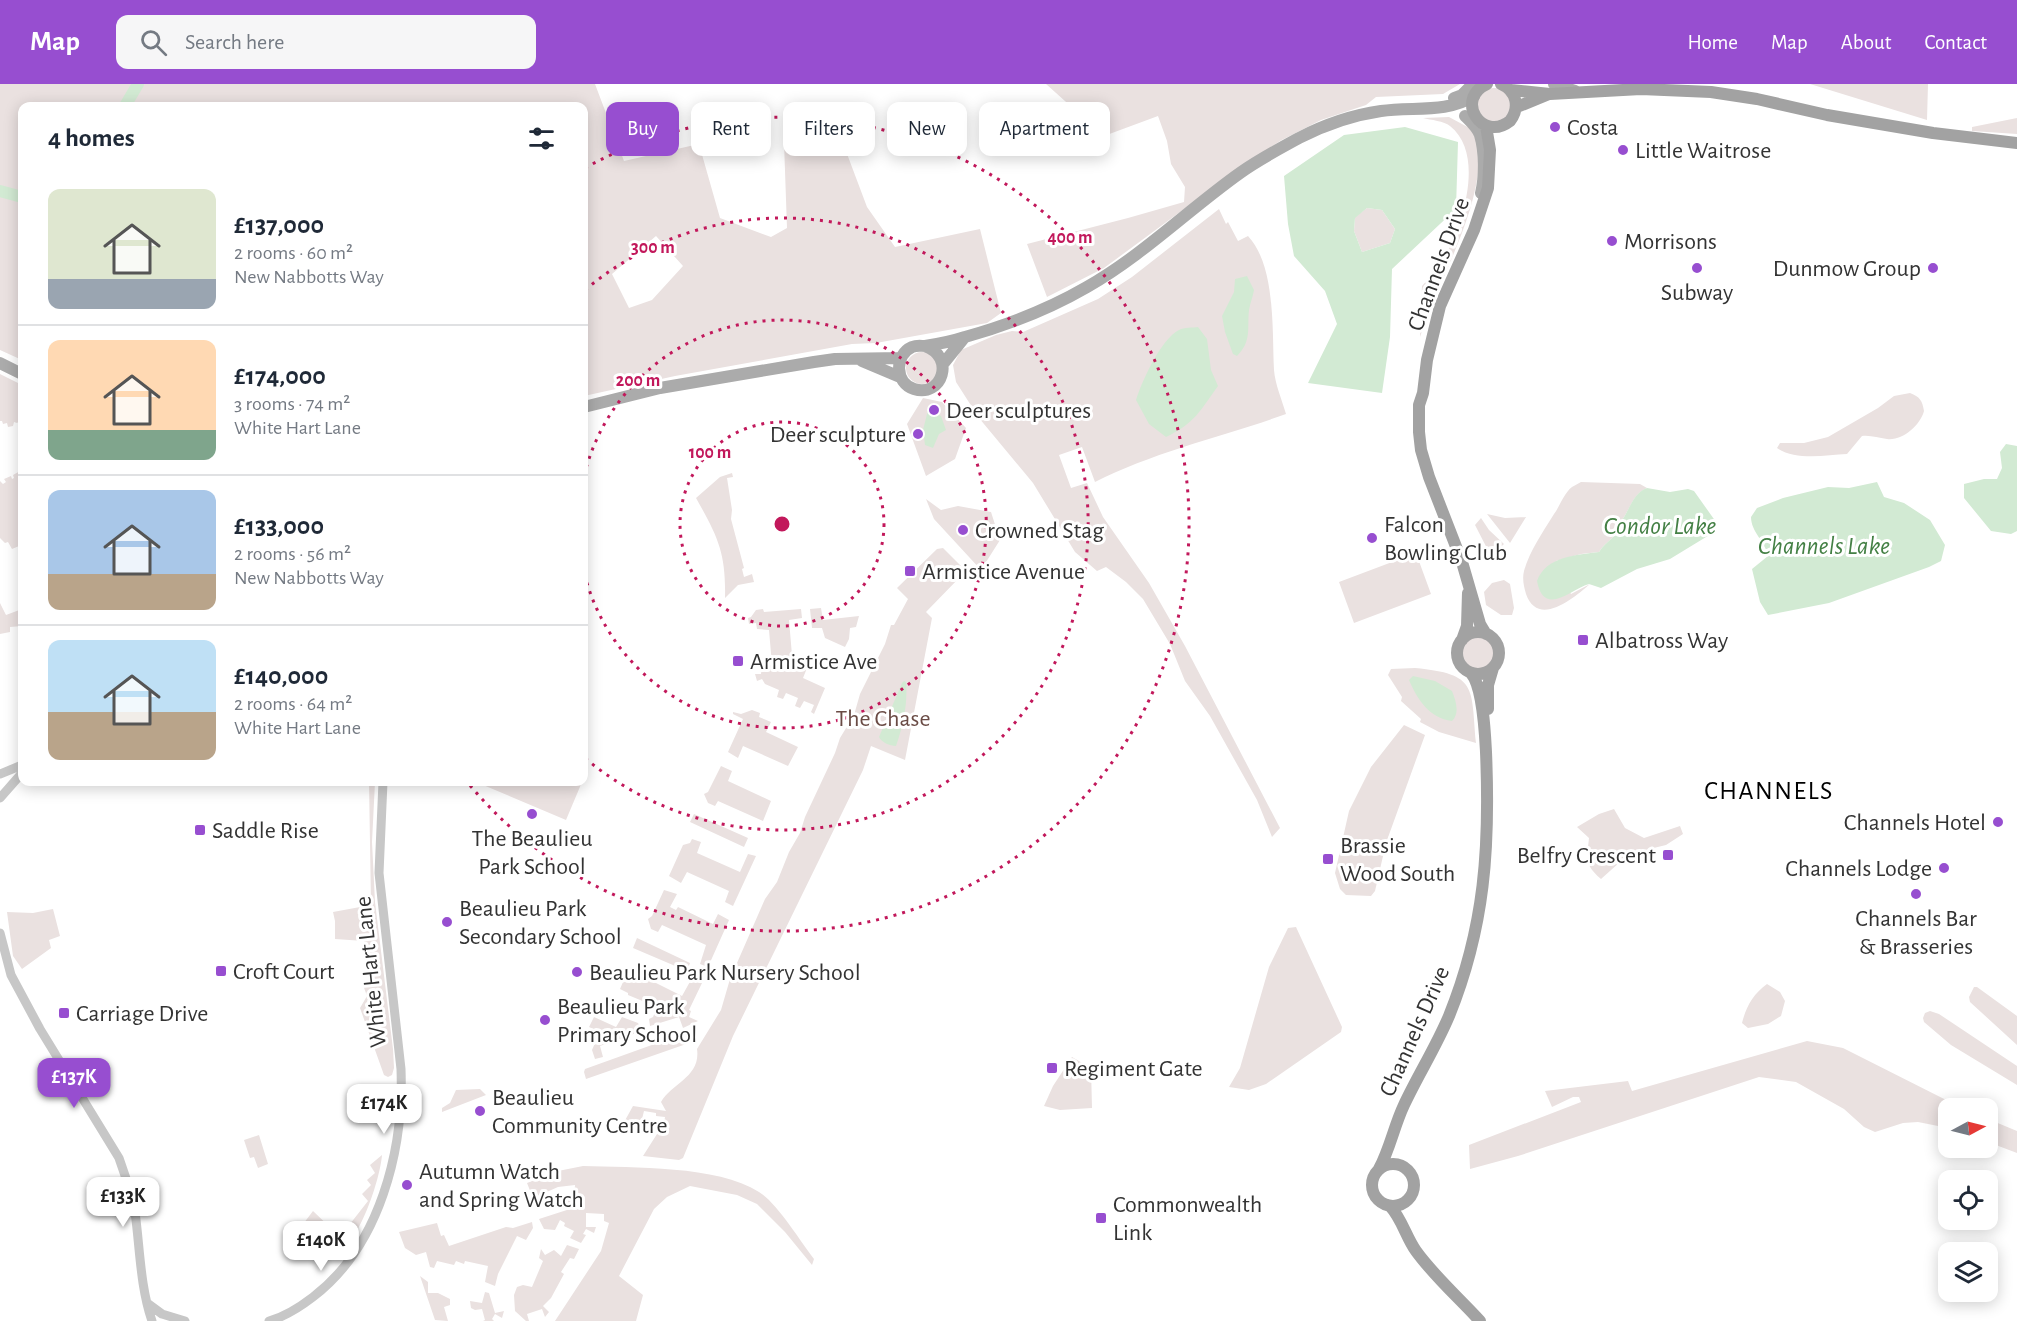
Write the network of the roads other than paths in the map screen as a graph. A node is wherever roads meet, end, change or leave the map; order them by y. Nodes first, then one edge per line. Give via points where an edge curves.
1 (1487, 84) edge
2 (1506, 87) edge
3 (1552, 89) edge
4 (1474, 90) edge
5 (1517, 107) junction
6 (1440, 109) junction
7 (1380, 111) junction
8 (1476, 120) junction
9 (1500, 127) junction
10 (2017, 143) edge
11 (1491, 150) junction
12 (1474, 230) junction
13 (964, 338) junction
14 (925, 346) junction
15 (901, 357) junction
16 (858, 359) junction
17 (0, 363) edge
18 (943, 364) junction
19 (18, 372) edge
20 (900, 377) junction
21 (588, 406) edge
22 (1468, 579) junction
23 (1486, 634) junction
24 (1462, 640) junction
25 (1493, 668) junction
26 (1472, 673) junction
27 (1485, 731) junction
28 (18, 767) edge
29 (0, 774) edge
30 (18, 778) edge
31 (0, 780) edge
32 (383, 786) edge
33 (2, 796) edge
34 (0, 933) edge
35 (1394, 1133) junction
36 (1404, 1168) junction
37 (1379, 1169) junction
38 (1410, 1198) junction
39 (1390, 1206) junction
40 (1408, 1238) junction
41 (147, 1303) junction
42 (177, 1320) edge
43 (152, 1321) edge
44 (268, 1321) edge
45 (1480, 1321) edge

1 - 4 highway
2 - 3 highway
2 - 5 highway via 1516,98
3 - 5 highway
3 - 10 highway via 1711,92 1933,133
4 - 6 main road via 1465,102
4 - 7 main road via 1452,99 1409,103
4 - 8 highway, Channels Drive via 1472,108
5 - 9 highway, Channels Drive via 1510,121
6 - 7 main road
6 - 8 main road
7 - 13 main road via 1334,123 1284,146 1241,172 1130,259 1088,286 1032,315
8 - 9 highway
8 - 11 highway, Channels Drive
8 - 12 main road via 1483,156
9 - 11 highway, Channels Drive
11 - 12 highway, Channels Drive via 1488,188
12 - 22 highway, Channels Drive via 1440,306 1423,393 1425,462
13 - 14 main road
13 - 18 main road
14 - 15 main road via 911,348
14 - 18 main road via 936,352
15 - 16 main road
15 - 20 main road
16 - 20 main road
16 - 21 main road via 835,359 660,388
17 - 19 main road
18 - 20 main road via 940,380 926,390 907,386
22 - 23 highway, Channels Drive
22 - 24 highway, Channels Drive via 1468,621
23 - 24 highway via 1474,633
23 - 25 highway via 1498,648 1498,661
24 - 26 highway via 1459,661
25 - 26 highway via 1482,674
25 - 27 highway, Channels Drive
26 - 27 highway, Channels Drive via 1478,685
27 - 35 highway, Channels Drive via 1488,844 1476,929 1448,1016
28 - 29 street
30 - 33 street
31 - 33 street via 4,786
32 - 44 street, White Hart Lane via 379,873 402,1097 389,1175 371,1224 341,1272 304,1304
34 - 41 street via 11,975 119,1158 134,1210
35 - 36 highway, Channels Drive via 1396,1153
35 - 37 highway, Channels Drive
36 - 37 highway via 1392,1164
36 - 38 highway via 1414,1182
37 - 39 highway via 1372,1180 1374,1194 1378,1201
38 - 39 highway via 1399,1206
38 - 40 highway
39 - 40 highway
40 - 45 highway via 1423,1260
41 - 42 street
41 - 43 street

